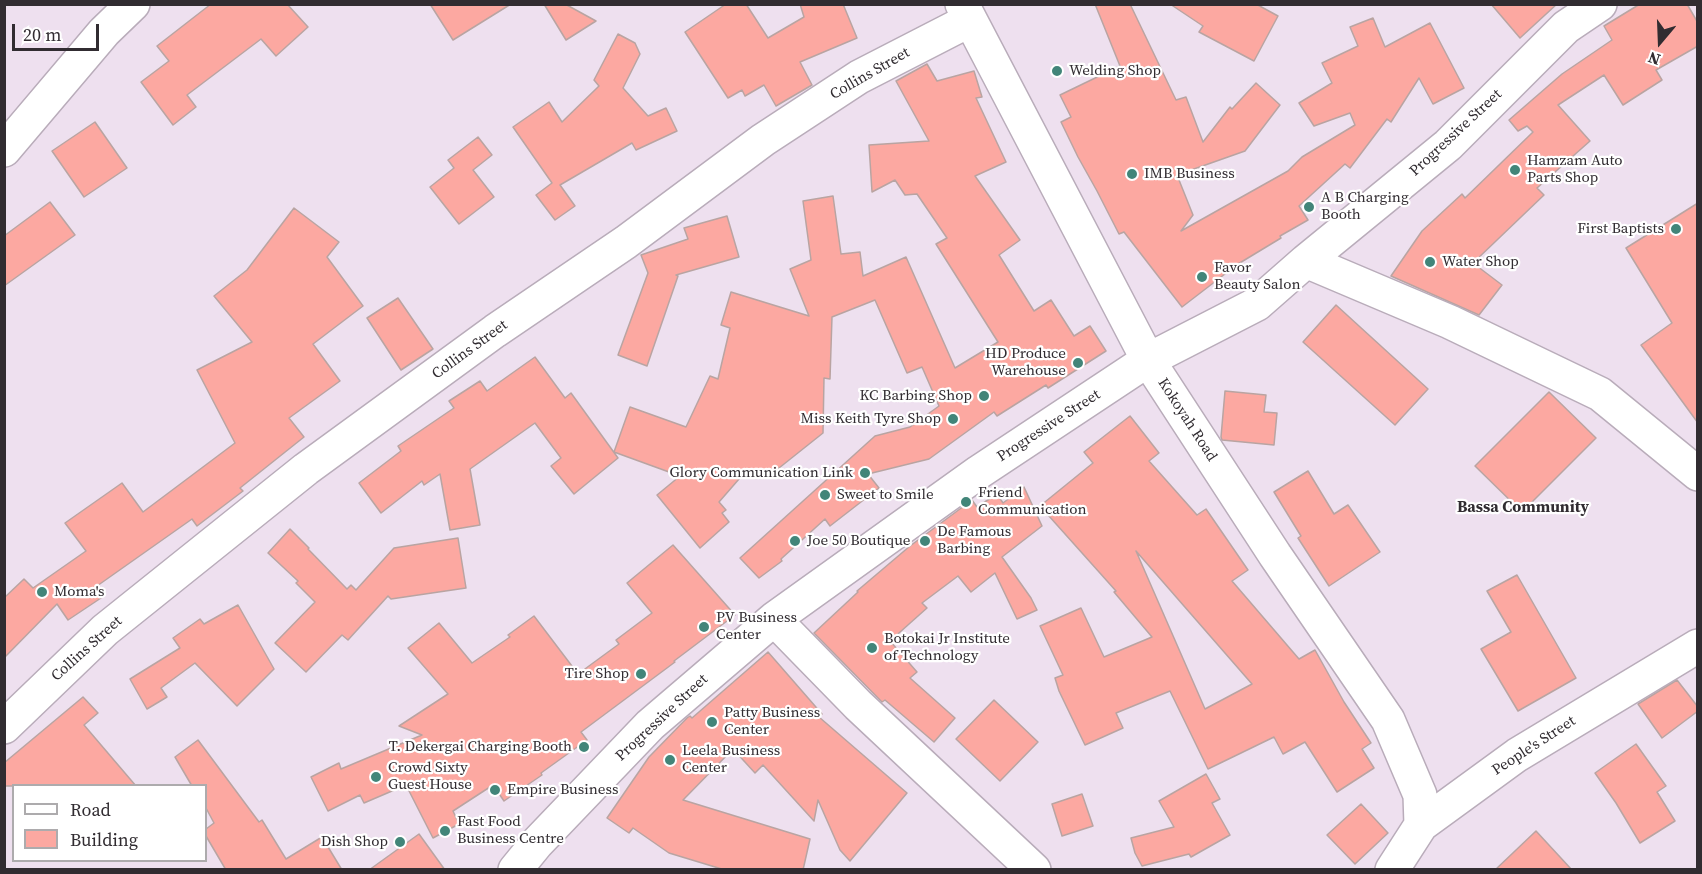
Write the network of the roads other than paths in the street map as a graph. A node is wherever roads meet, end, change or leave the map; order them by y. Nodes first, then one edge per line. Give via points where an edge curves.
1 (133, 4) edge
2 (1600, 4) edge
3 (966, 12) edge
4 (4, 150) edge
5 (1306, 261) junction
6 (1148, 360) junction
7 (1698, 474) edge
8 (774, 619) junction
9 (1698, 646) edge
10 (4, 727) edge
11 (1421, 825) junction
12 (516, 870) edge
13 (1034, 870) edge
14 (1392, 870) edge

1 - 4 street via 104,32
2 - 5 street, Progressive Street via 1566,27 1448,145
3 - 6 street, Kokoyah Road
3 - 10 street, Collins Street via 782,127 306,470 105,630
5 - 6 street, Progressive Street via 1257,304
5 - 7 street via 1450,322 1600,394
6 - 8 street, Progressive Street via 979,472
6 - 11 street, Kokoyah Road via 1388,720 1420,795
8 - 12 street, Progressive Street via 650,725
8 - 13 street via 858,705
9 - 11 street, People's Street via 1517,755
11 - 14 street, People's Street

